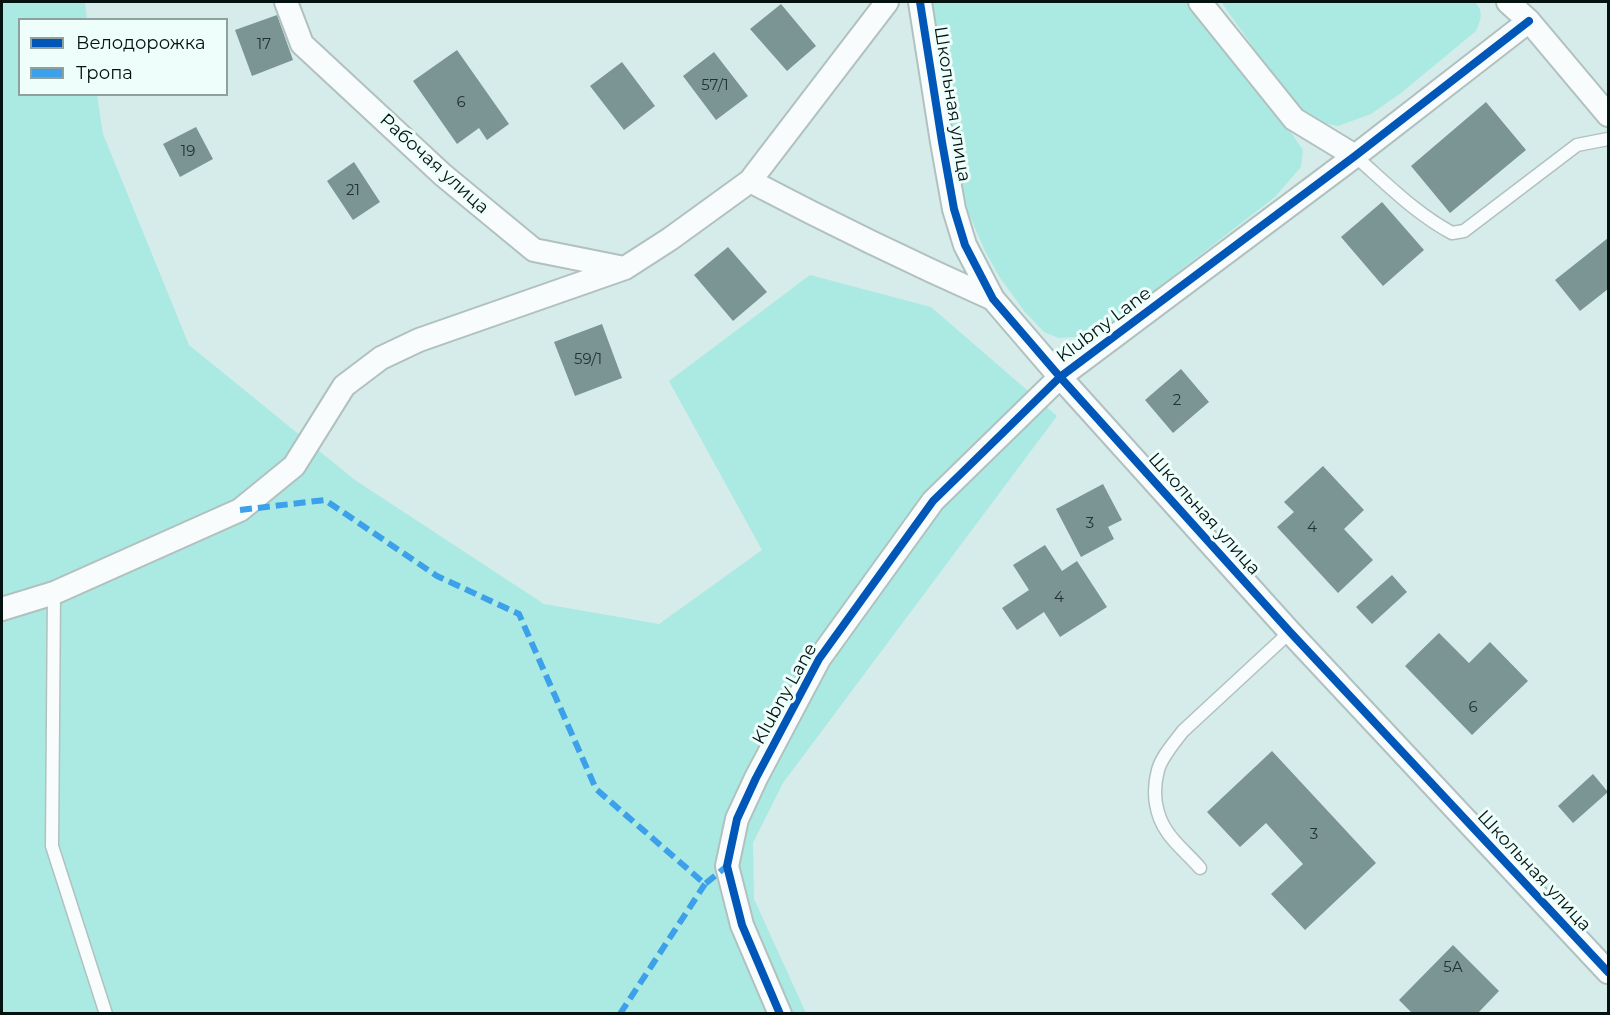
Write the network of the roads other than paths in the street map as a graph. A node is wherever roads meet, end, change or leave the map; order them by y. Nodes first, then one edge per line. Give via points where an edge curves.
1 (286, 2) edge
2 (886, 2) edge
3 (920, 2) edge
4 (1200, 2) edge
5 (1508, 2) edge
6 (1529, 21) junction
7 (1608, 115) edge
8 (1608, 139) edge
9 (1356, 156) junction
10 (750, 181) junction
11 (625, 268) junction
12 (993, 299) junction
13 (1060, 377) junction
14 (54, 594) junction
15 (2, 609) edge
16 (1290, 632) junction
17 (1200, 868) dead end
18 (1608, 972) edge
19 (106, 1014) edge
20 (780, 1014) edge

1 - 11 street, Рабочая улица via 302,44 443,175 534,250
2 - 10 street
3 - 12 street, Школьная улица via 954,209 965,245
4 - 9 street via 1294,119
5 - 6 street
6 - 7 street
6 - 9 street, Klubny Lane
8 - 9 lane via 1577,145 1464,231 1452,233 1408,202
9 - 13 street, Klubny Lane
10 - 11 street
10 - 12 street
11 - 14 street via 419,340 381,358 344,386 294,466 240,510
12 - 13 street, Школьная улица
13 - 16 street, Школьная улица
13 - 20 street, Klubny Lane via 933,501 819,659 737,819 727,866 742,926
14 - 15 street
14 - 19 lane via 52,846
16 - 17 lane via 1183,731 1158,769 1154,796 1158,813 1167,832
16 - 18 street, Школьная улица

